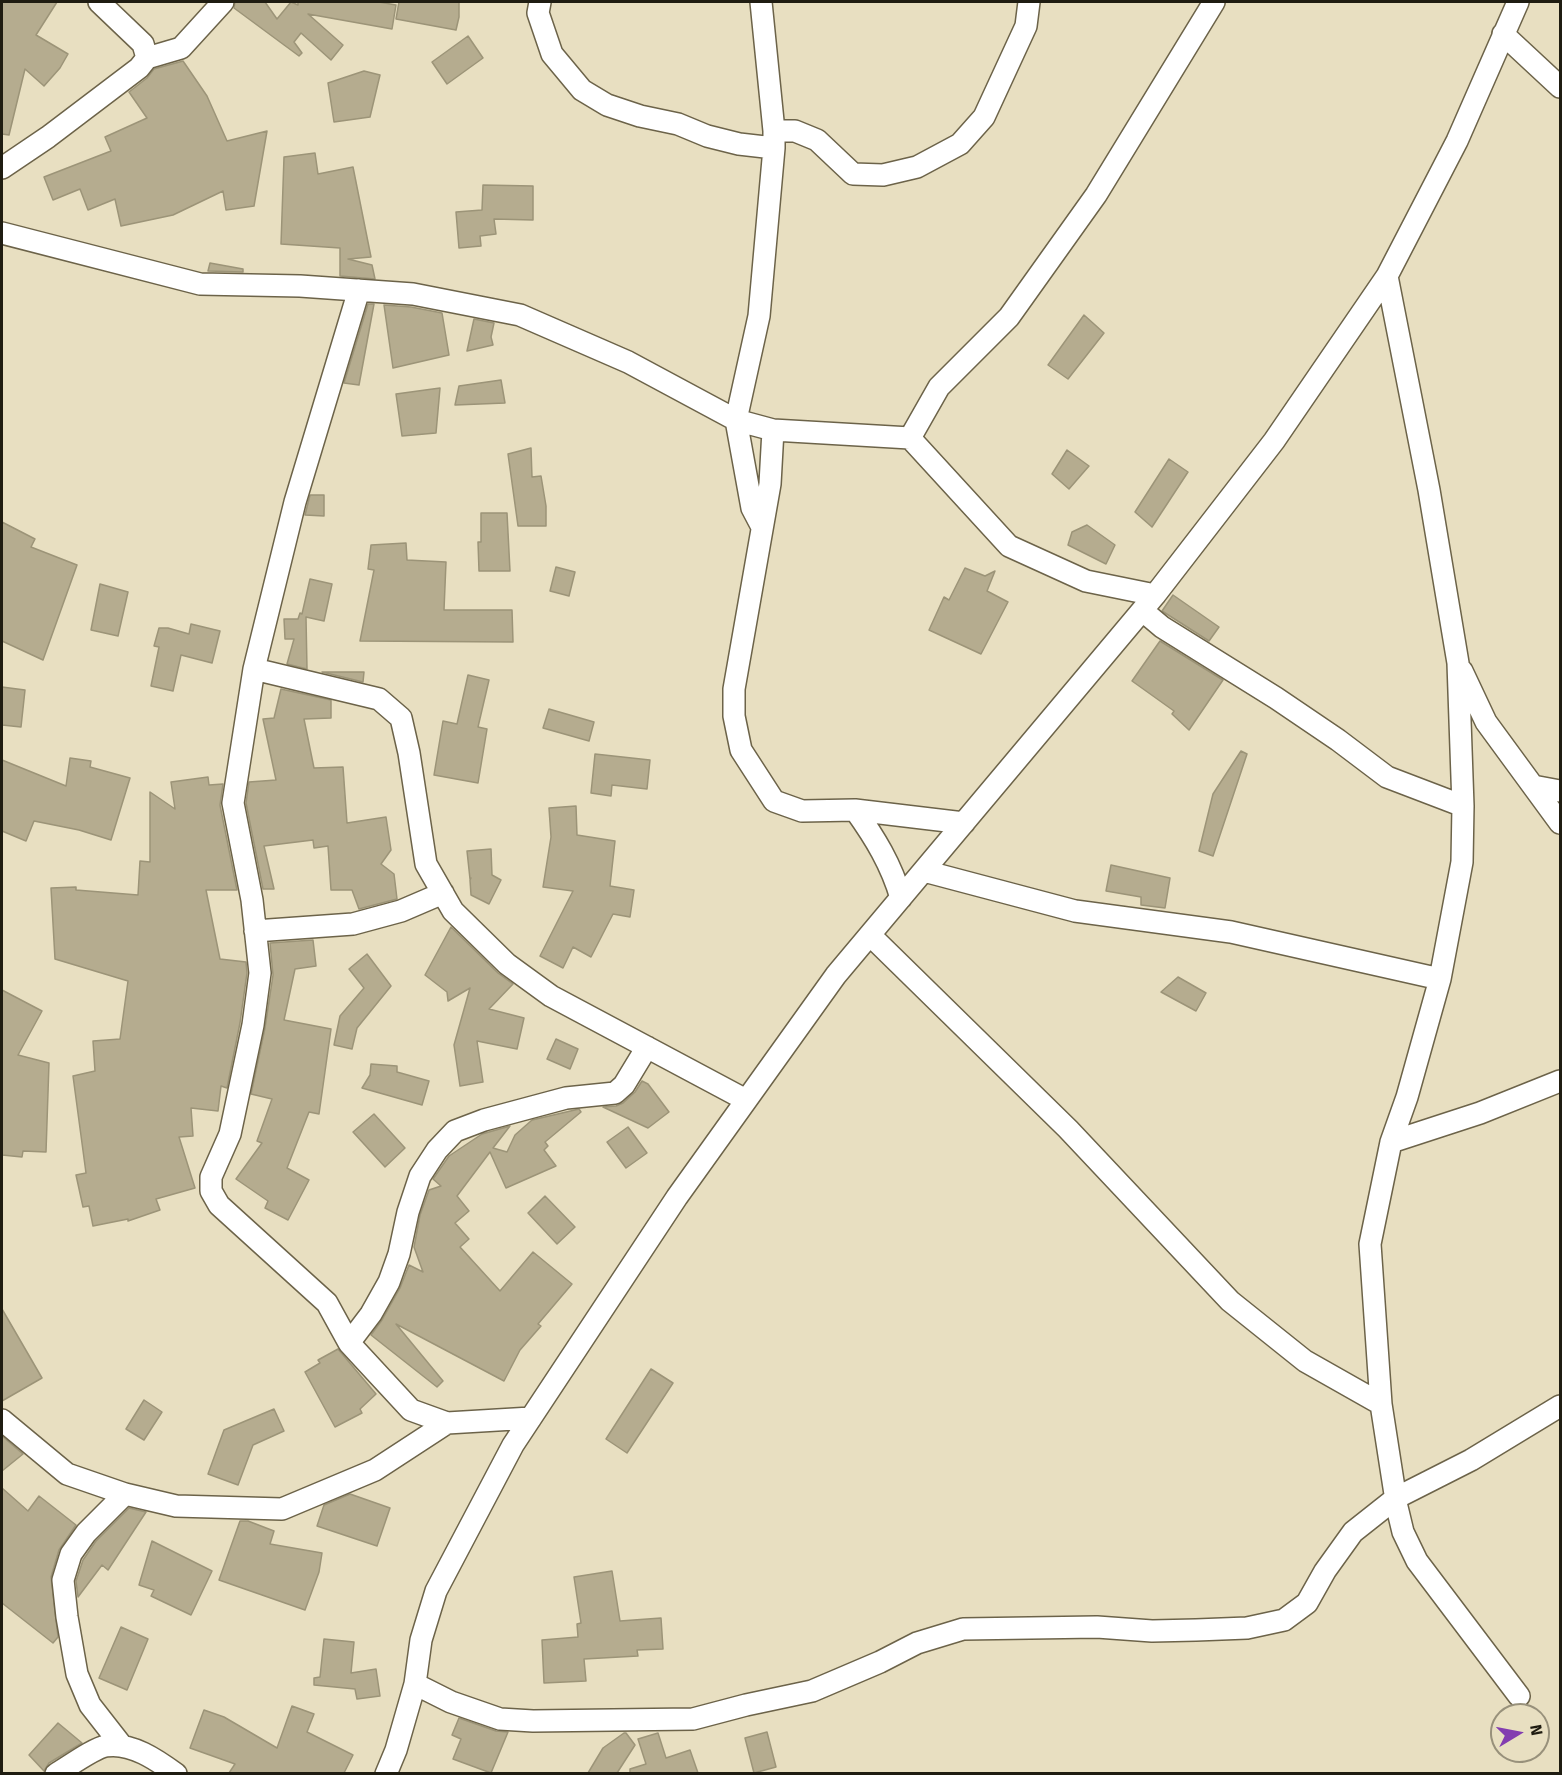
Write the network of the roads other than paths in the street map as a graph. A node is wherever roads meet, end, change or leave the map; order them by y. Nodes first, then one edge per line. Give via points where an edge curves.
1 (99, 2) edge
2 (223, 2) edge
3 (540, 2) edge
4 (761, 2) edge
5 (1029, 2) edge
6 (1214, 2) edge
7 (1511, 4) edge
8 (1503, 34) junction
9 (147, 58) junction
10 (1560, 87) edge
11 (774, 139) junction
12 (2, 168) edge
13 (2, 233) edge
14 (1388, 276) junction
15 (359, 290) junction
16 (736, 420) junction
17 (773, 430) junction
18 (910, 438) junction
19 (762, 527) junction
20 (1149, 603) junction
21 (1458, 663) junction
22 (254, 669) junction
23 (1533, 786) junction
24 (1560, 791) edge
25 (1463, 806) junction
26 (855, 810) junction
27 (964, 823) junction
28 (1560, 823) edge
29 (924, 871) junction
30 (442, 893) junction
31 (901, 898) junction
32 (255, 931) junction
33 (870, 935) junction
34 (1440, 979) junction
35 (647, 1047) junction
36 (1560, 1081) edge
37 (746, 1100) junction
38 (1391, 1142) junction
39 (349, 1343) junction
40 (1381, 1404) junction
41 (1560, 1407) edge
42 (531, 1418) junction
43 (2, 1420) edge
44 (447, 1423) junction
45 (125, 1494) junction
46 (1396, 1498) junction
47 (415, 1684) junction
48 (1519, 1696) dead end
49 (122, 1746) junction
50 (56, 1773) edge
51 (176, 1773) edge
52 (387, 1773) edge

1 - 9 street via 142,44
2 - 9 street via 181,48
3 - 11 street via 538,13 552,54 582,90 607,105 739,144
4 - 11 street
5 - 11 street via 1026,26 984,117 960,144 917,167 883,175 853,174 817,140 795,131
6 - 18 street via 1096,195 1009,317 939,387
7 - 8 street
8 - 10 street
8 - 14 street via 1457,141
9 - 12 street via 139,68
11 - 16 street via 759,316
13 - 15 street via 200,284
14 - 20 street via 1274,441
14 - 21 street via 1430,490
15 - 16 street via 413,294 520,315 628,362
15 - 22 street via 296,502
16 - 17 street
16 - 19 street via 752,508
17 - 18 street
17 - 19 street via 770,484
18 - 20 street via 1009,546 1086,581
19 - 26 street via 734,689 734,716 741,750 774,801 802,811
20 - 25 street via 1162,627 1276,698 1387,777
20 - 27 street
21 - 23 street via 1486,722
21 - 25 street
22 - 30 street via 379,699 401,718 426,864
22 - 32 street via 233,803
23 - 24 street
23 - 28 street
25 - 34 street via 1462,862
26 - 27 street
26 - 31 street via 894,872
27 - 29 street
29 - 31 street
29 - 34 street via 1075,910 1231,932
30 - 32 street via 400,911 353,924
30 - 35 street via 453,911 507,964 551,996
31 - 33 street
32 - 39 street via 260,973 253,1025 230,1134 211,1177 211,1191 219,1205 327,1303
33 - 37 street via 836,975
33 - 40 street via 1068,1129 1230,1301 1305,1361
34 - 38 street
35 - 37 street
35 - 39 street via 615,1093 566,1098 455,1131 420,1176 389,1282
36 - 38 street
37 - 42 street
38 - 40 street via 1370,1244
39 - 44 street via 411,1410
40 - 46 street
41 - 46 street via 1471,1460
42 - 44 street
42 - 47 street via 436,1591 421,1640
43 - 45 street via 67,1474
44 - 45 street via 375,1470 282,1509 176,1506
45 - 49 street via 86,1533 71,1554 63,1580 77,1674 90,1705
46 - 47 street via 1353,1532 1307,1603 1284,1620 1247,1628 963,1629 917,1643 812,1691 693,1719 500,1719
46 - 48 street via 1403,1532 1417,1561
47 - 52 street
49 - 50 street via 105,1746
49 - 51 street via 153,1758

